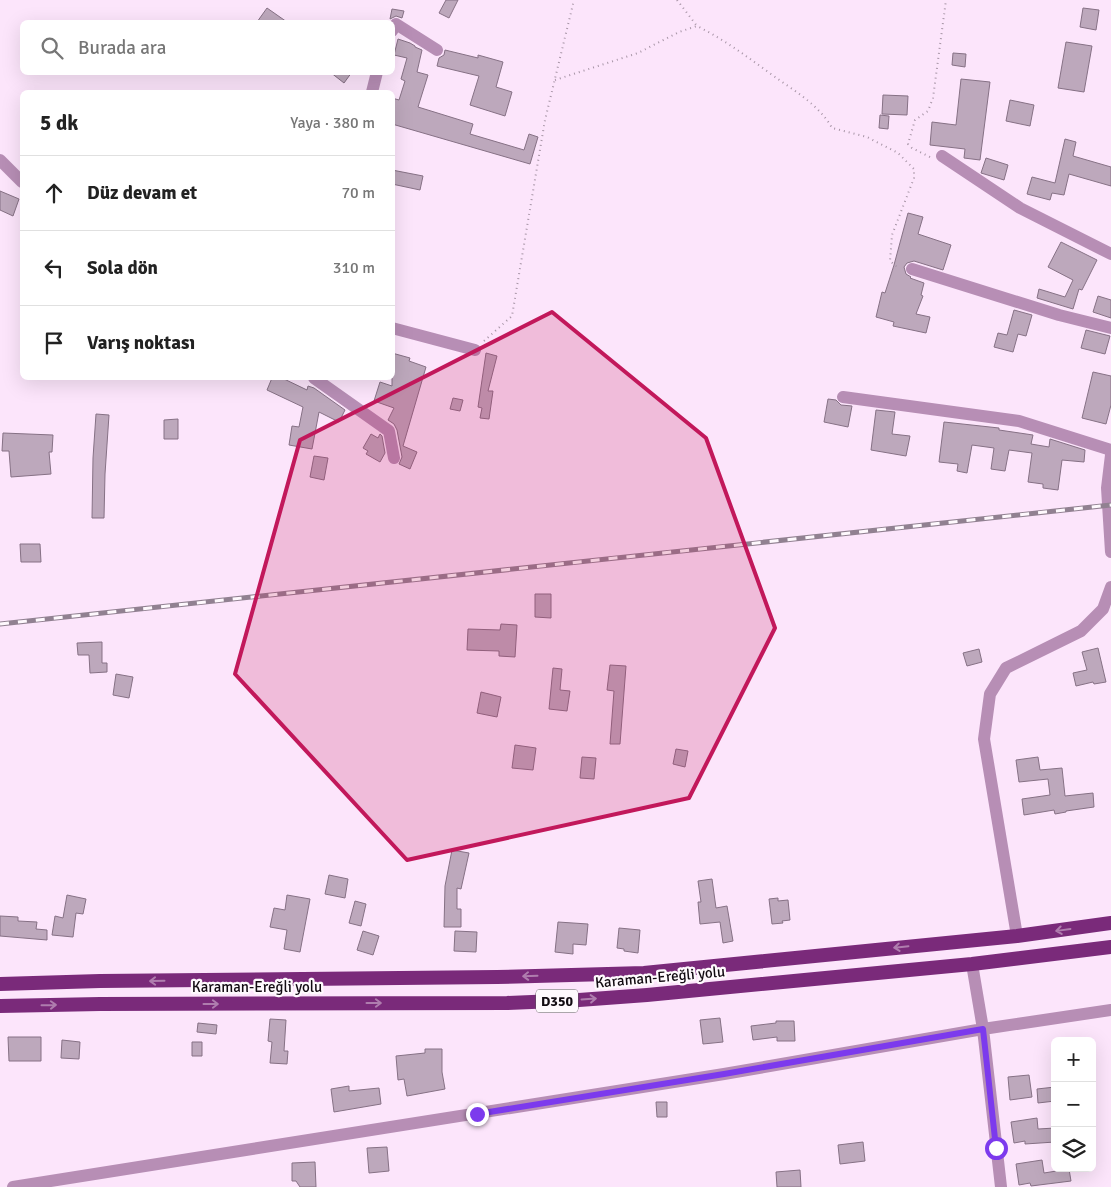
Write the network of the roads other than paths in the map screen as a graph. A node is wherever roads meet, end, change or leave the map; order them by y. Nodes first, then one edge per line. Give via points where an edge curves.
1 (395, 26) edge
2 (437, 50) dead end
3 (377, 75) edge
4 (373, 90) edge
5 (942, 156) road end
6 (0, 160) edge
7 (20, 180) edge
8 (1111, 254) edge
9 (912, 269) road end
10 (1111, 328) edge
11 (395, 329) edge
12 (475, 350) road end
13 (317, 380) edge
14 (843, 397) dead end
15 (1111, 450) edge
16 (1111, 455) edge
17 (394, 458) dead end
18 (1111, 552) edge
19 (1111, 587) edge
20 (1111, 923) edge
21 (1017, 936) junction
22 (1111, 947) edge
23 (972, 964) junction
24 (0, 984) edge
25 (0, 1006) edge
26 (1111, 1010) edge
27 (983, 1029) junction
28 (13, 1187) edge
29 (1001, 1187) edge

1 - 2 street
3 - 4 street
5 - 8 street via 1020,208
6 - 7 street
9 - 10 street
11 - 12 street
13 - 17 street via 389,431
14 - 15 street via 1019,421
16 - 18 street via 1107,488
19 - 21 street via 1103,609 1081,632 1006,668 990,694 984,739
20 -> 21 highway, Karaman-Ereğli yolu / D350
21 -> 24 highway, Karaman-Ereğli yolu / D350 via 644,973
22 - 23 highway, Karaman-Ereğli yolu / D350
25 -> 23 highway, Karaman-Ereğli yolu / D350 via 516,1003 647,995
23 - 27 street
26 - 27 street
27 - 28 street via 724,1074
27 - 29 street

